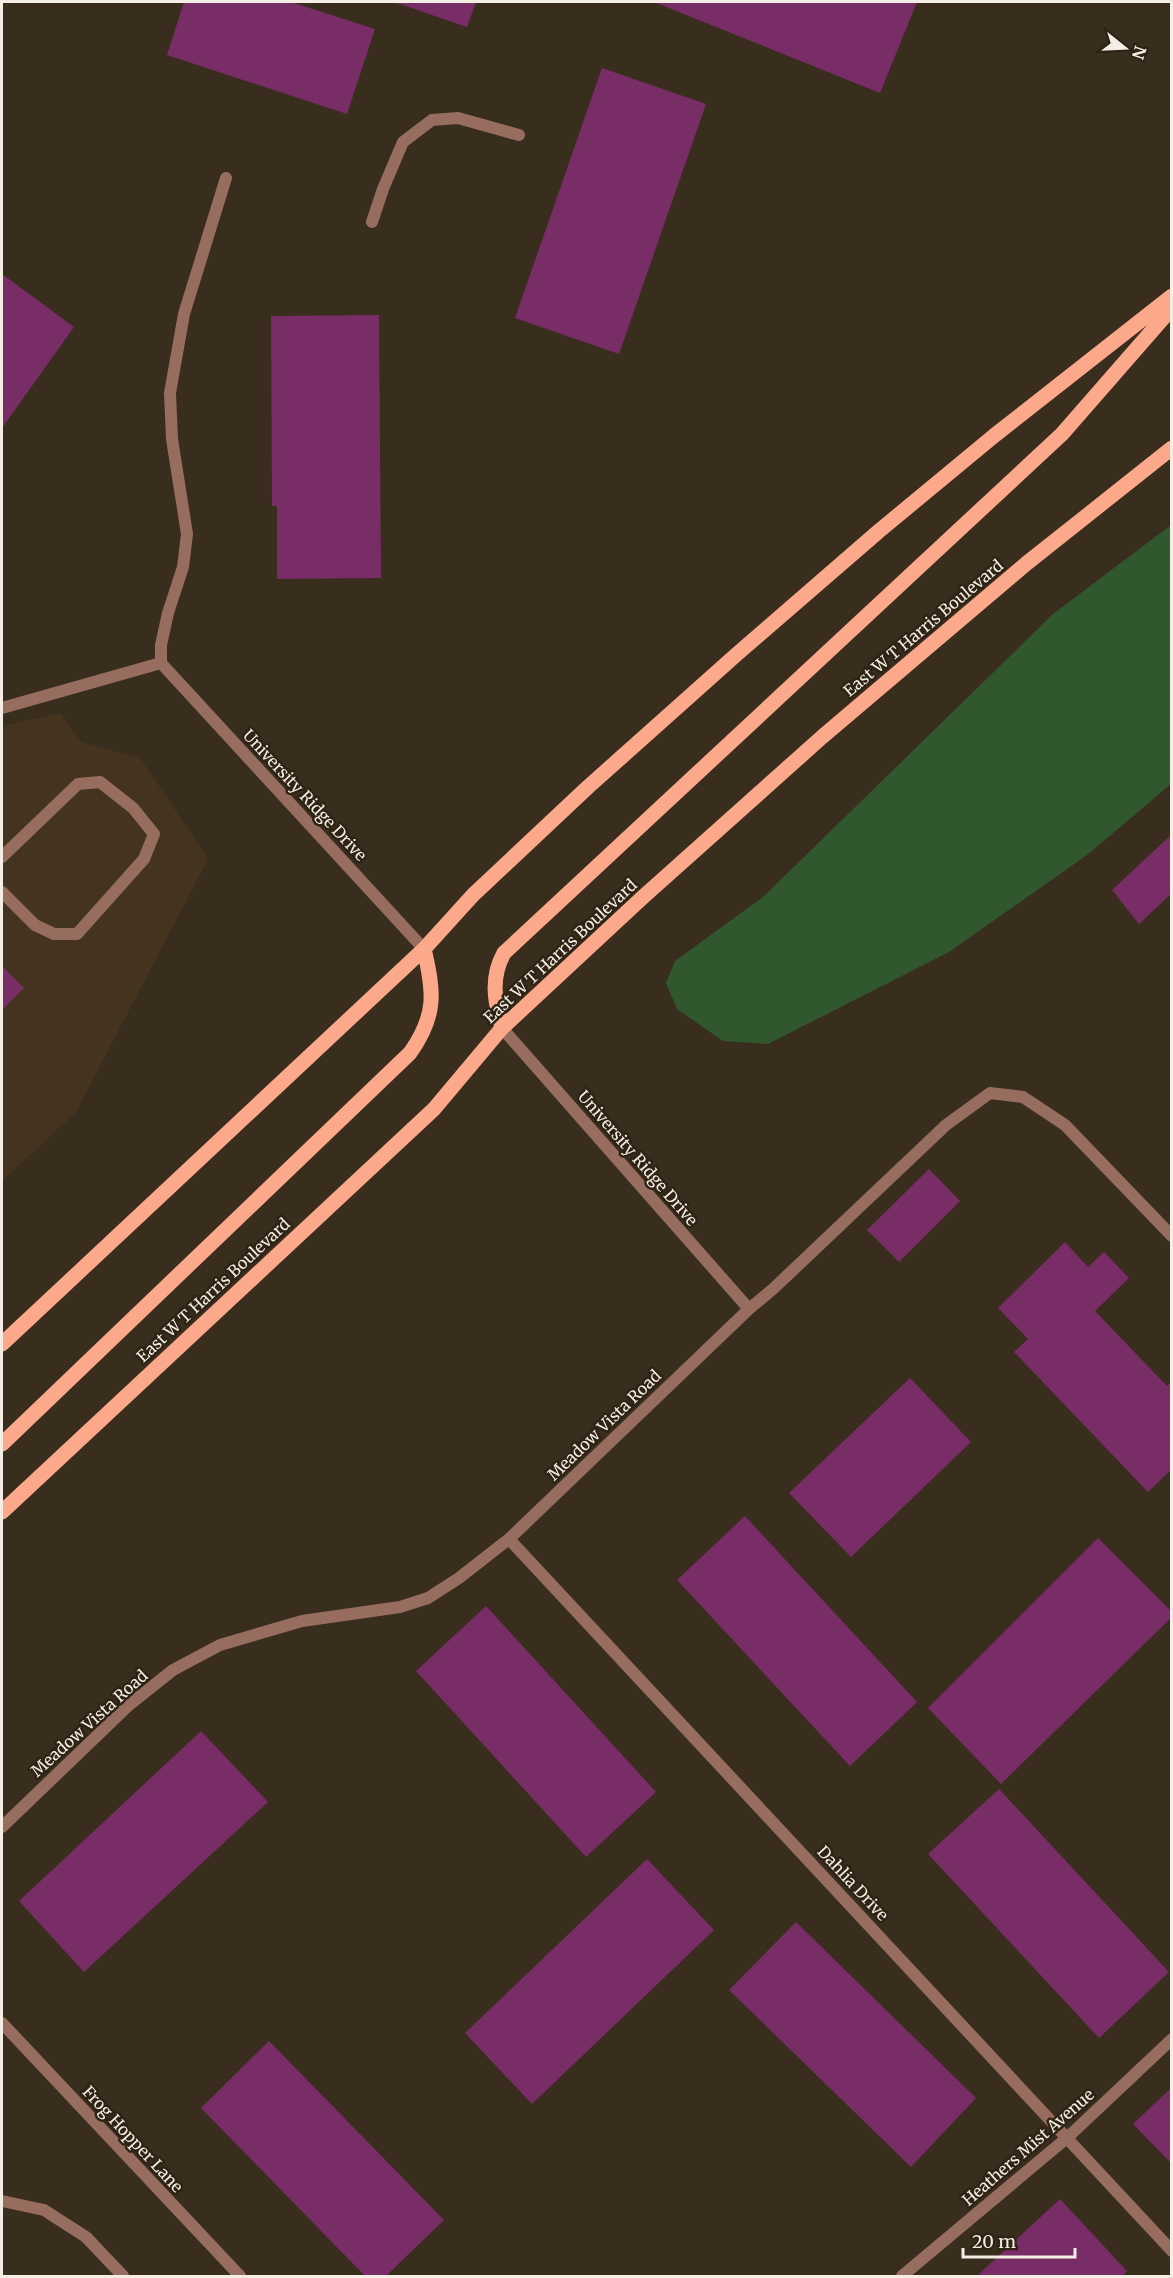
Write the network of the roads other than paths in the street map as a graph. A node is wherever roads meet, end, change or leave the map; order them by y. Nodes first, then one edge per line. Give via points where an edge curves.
1 (519, 135) dead end
2 (226, 178) dead end
3 (372, 222) dead end
4 (1172, 296) edge
5 (1172, 308) edge
6 (1172, 448) edge
7 (160, 663) junction
8 (2, 708) edge
9 (2, 856) edge
10 (2, 892) edge
11 (424, 949) junction
12 (502, 1028) junction
13 (1172, 1236) edge
14 (749, 1309) junction
15 (2, 1344) edge
16 (2, 1444) edge
17 (2, 1512) edge
18 (510, 1539) junction
19 (2, 1827) edge
20 (2, 2023) edge
21 (1172, 2039) edge
22 (1068, 2137) junction
23 (2, 2201) edge
24 (1172, 2251) edge
25 (123, 2277) edge
26 (240, 2277) edge
27 (902, 2277) edge

1 - 3 street via 458,118 432,120 403,142
2 - 7 street via 184,314 170,393 172,439 187,534
4 - 11 main road via 995,435 745,646 473,895
5 - 12 main road via 1062,434 504,953 494,985
6 - 12 main road, East W T Harris Boulevard via 1027,563 822,737
7 - 8 street
7 - 11 street, University Ridge Drive
9 - 10 street via 78,784 100,782 133,808 154,834 144,859 77,934 54,934 35,925
11 - 15 main road
11 - 16 main road via 433,984 432,1003 427,1022 410,1053
12 - 14 street, University Ridge Drive
12 - 17 main road, East W T Harris Boulevard via 434,1109
13 - 14 street, Meadow Vista Road via 1065,1125 1023,1098 990,1093 946,1125
14 - 18 street, Meadow Vista Road
18 - 19 street, Meadow Vista Road via 428,1598 400,1607 302,1621 220,1645 173,1670 129,1705
18 - 22 street, Dahlia Drive
20 - 26 street, Frog Hopper Lane
21 - 22 street, Heathers Mist Avenue
22 - 24 street, Dahlia Drive
22 - 27 street, Heathers Mist Avenue
23 - 25 street via 44,2210 86,2237

